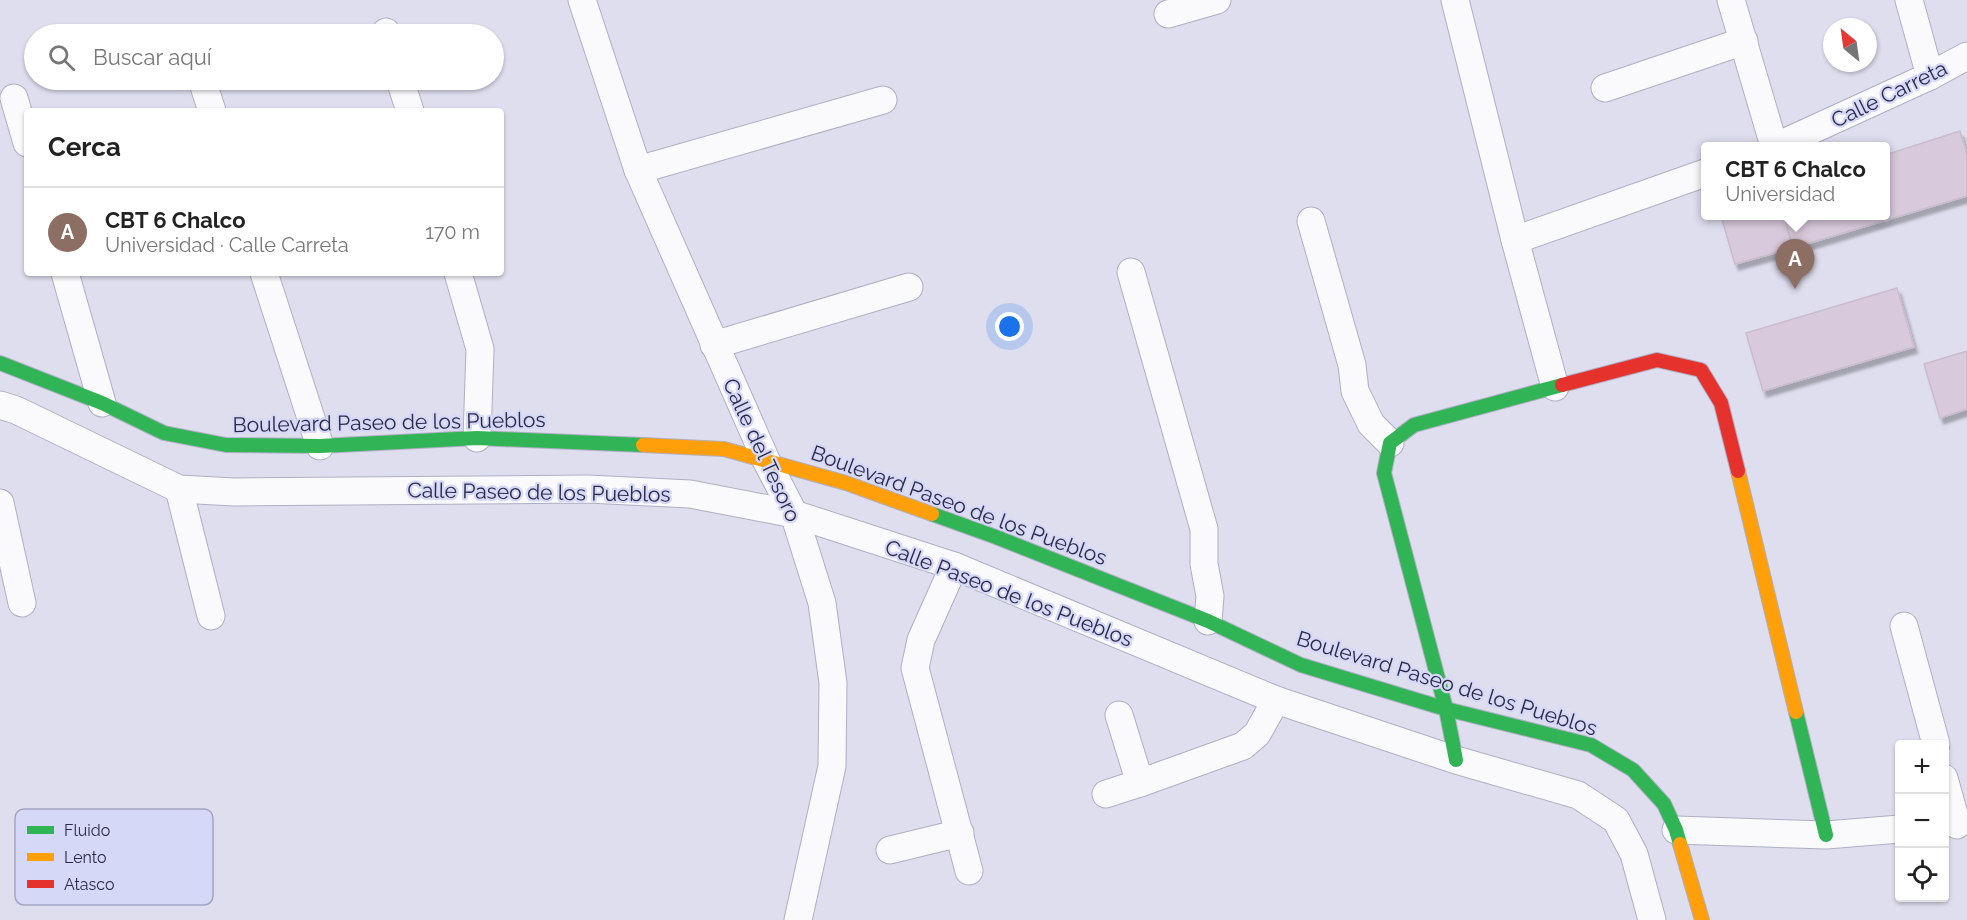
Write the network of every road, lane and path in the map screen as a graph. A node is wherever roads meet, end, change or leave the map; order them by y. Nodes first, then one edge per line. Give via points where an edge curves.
1 (582, 0) edge
2 (1216, 0) edge
3 (1455, 0) edge
4 (1731, 0) edge
5 (1909, 0) edge
6 (1168, 14) dead end
7 (1744, 41) junction
8 (1967, 56) edge
9 (1930, 76) junction
10 (1605, 88) dead end
11 (205, 90) edge
12 (403, 90) edge
13 (14, 98) dead end
14 (883, 100) dead end
15 (211, 108) edge
16 (409, 108) edge
17 (24, 133) edge
18 (1774, 142) edge
19 (1786, 142) edge
20 (638, 170) junction
21 (1701, 174) edge
22 (1311, 221) dead end
23 (1515, 240) junction
24 (1131, 272) dead end
25 (66, 276) edge
26 (265, 276) edge
27 (459, 276) edge
28 (909, 287) dead end
29 (714, 345) junction
30 (0, 363) edge
31 (1555, 387) junction
32 (102, 403) junction
33 (0, 405) edge
34 (477, 438) junction
35 (1390, 443) junction
36 (320, 446) junction
37 (766, 460) junction
38 (179, 489) junction
39 (0, 503) edge
40 (794, 514) junction
41 (954, 566) junction
42 (22, 603) dead end
43 (211, 616) dead end
44 (1208, 621) junction
45 (1904, 626) dead end
46 (1276, 700) junction
47 (1446, 709) junction
48 (1119, 715) dead end
49 (1935, 740) edge
50 (1456, 760) junction
51 (1140, 783) junction
52 (1106, 794) dead end
53 (1948, 794) edge
54 (1956, 825) edge
55 (1895, 829) edge
56 (1676, 830) junction
57 (960, 833) junction
58 (1826, 835) junction
59 (890, 850) dead end
60 (969, 871) dead end
61 (798, 920) edge
62 (1652, 920) edge
63 (1702, 920) edge

1 - 20 street, Calle del Tesoro
2 - 6 street
3 - 23 street
4 - 7 street
5 - 9 street
7 - 10 street
7 - 18 street
8 - 9 street, Calle Carreta
9 - 19 street, Calle Carreta
11 - 15 street
12 - 16 street
13 - 17 street
14 - 20 street
20 - 29 street, Calle del Tesoro
21 - 23 street
22 - 35 street via 1352,364 1355,391 1371,424
23 - 31 street
24 - 44 street via 1204,529 1204,564 1210,596
25 - 32 street
26 - 36 street
27 - 34 street via 480,348
28 - 29 street
29 - 37 street, Calle del Tesoro
30 - 32 street, Boulevard Paseo de los Pueblos
31 - 35 street via 1414,425
31 - 58 street via 1657,360 1701,370 1721,403
32 - 36 street, Boulevard Paseo de los Pueblos via 174,435 226,445
33 - 38 street, Calle Paseo de los Pueblos
34 - 36 street, Boulevard Paseo de los Pueblos
34 - 37 street, Boulevard Paseo de los Pueblos via 724,449
35 - 47 street via 1384,473
37 - 40 street, Calle del Tesoro
37 - 44 street, Boulevard Paseo de los Pueblos via 846,483 985,533
38 - 40 street, Calle Paseo de los Pueblos via 588,489 690,494
38 - 43 street
39 - 42 street
40 - 41 street, Calle Paseo de los Pueblos
40 - 61 street, Calle del Tesoro via 822,603 833,683 832,766
41 - 46 street, Calle Paseo de los Pueblos
41 - 57 street via 921,640 915,668
44 - 47 street, Boulevard Paseo de los Pueblos via 1301,665
45 - 49 street
46 - 50 street, Calle Paseo de los Pueblos
46 - 51 street via 1257,734 1243,746
47 - 50 street
47 - 56 street, Boulevard Paseo de los Pueblos via 1591,745 1633,770 1664,804
48 - 51 street
50 - 62 street, Calle Paseo de los Pueblos via 1578,795 1616,820 1634,854
51 - 52 street
53 - 54 street
55 - 58 street
56 - 58 street
56 - 63 street
57 - 59 street
57 - 60 street

